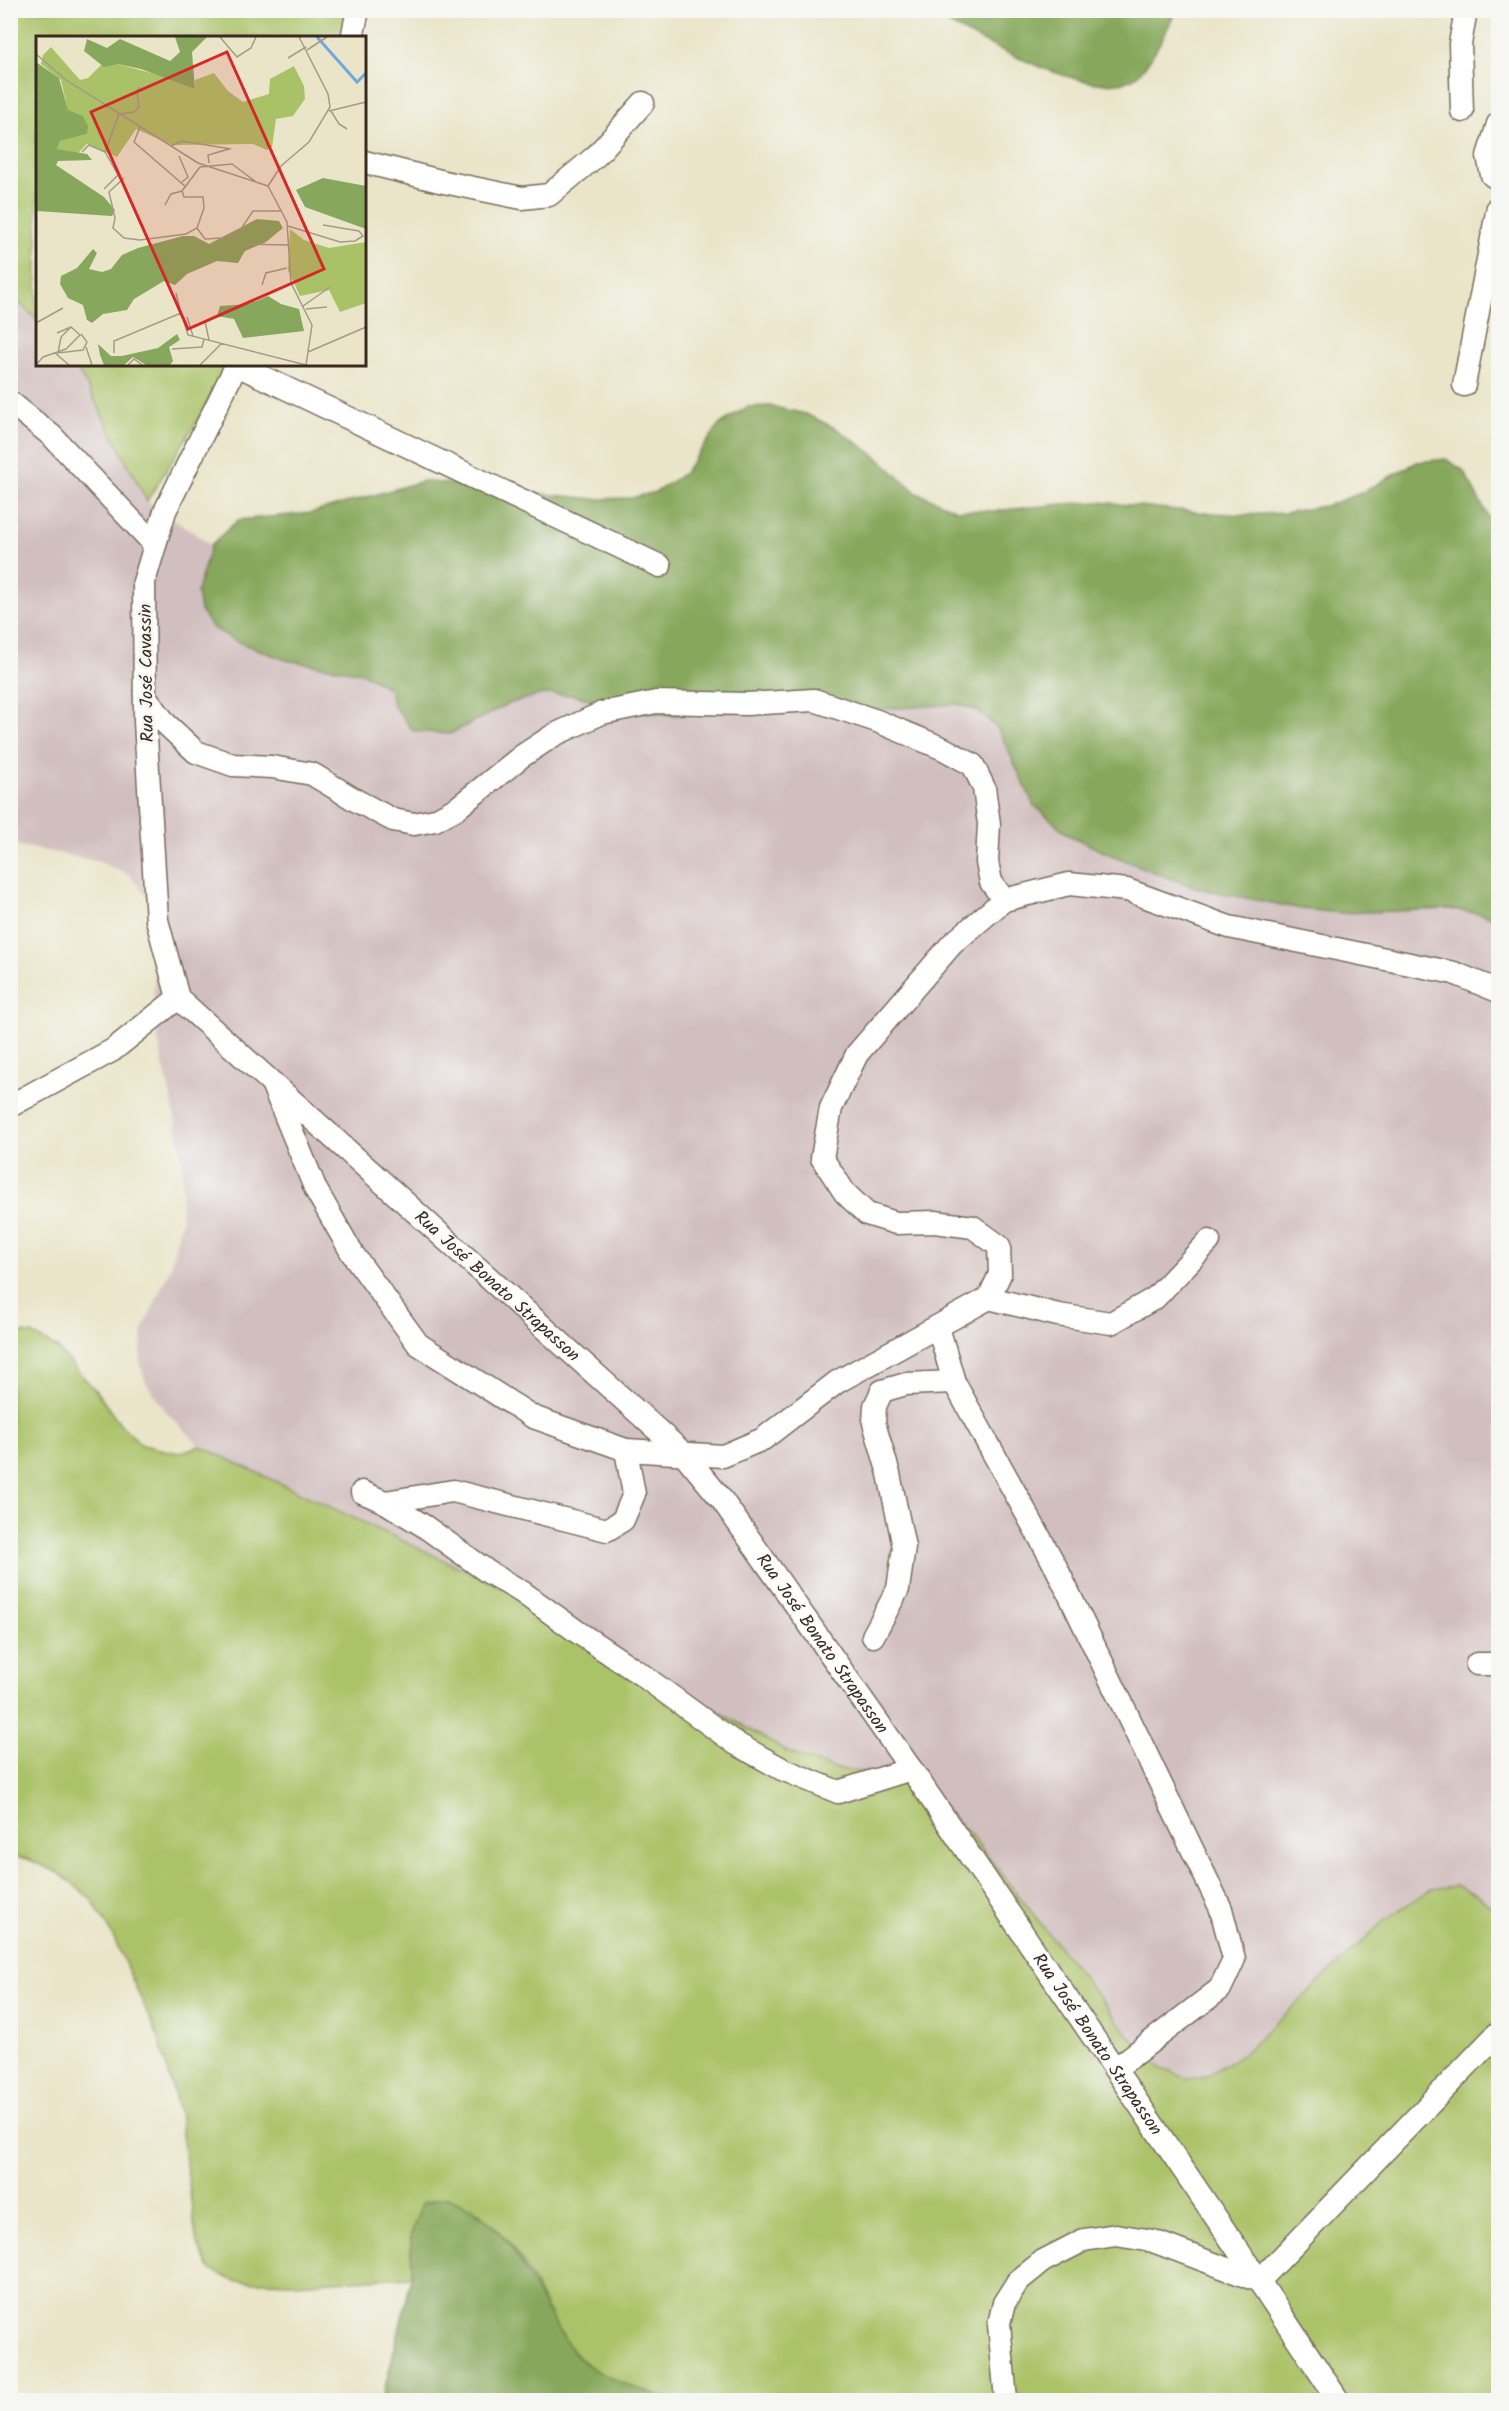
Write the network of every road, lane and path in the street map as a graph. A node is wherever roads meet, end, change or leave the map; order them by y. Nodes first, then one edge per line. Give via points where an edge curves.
1 (358, 10) edge
2 (1466, 10) edge
3 (352, 36) edge
4 (643, 103) dead end
5 (1462, 111) dead end
6 (1498, 124) edge
7 (366, 162) edge
8 (1498, 179) edge
9 (1498, 207) edge
10 (237, 366) edge
11 (239, 366) edge
12 (1464, 385) dead end
13 (10, 402) edge
14 (155, 545) junction
15 (660, 566) dead end
16 (145, 696) junction
17 (1004, 900) junction
18 (1498, 992) edge
19 (178, 998) junction
20 (272, 1083) junction
21 (10, 1106) edge
22 (1209, 1241) dead end
23 (989, 1298) junction
24 (938, 1328) junction
25 (954, 1382) junction
26 (627, 1450) junction
27 (684, 1454) junction
28 (362, 1492) dead end
29 (385, 1502) junction
30 (873, 1636) dead end
31 (912, 1770) junction
32 (1498, 2033) edge
33 (1115, 2069) junction
34 (1259, 2280) junction
35 (1006, 2400) edge
36 (1338, 2400) edge

1 - 3 street
2 - 5 street via 1460,44
4 - 7 street via 596,156 549,195 522,198
6 - 8 street via 1488,156 1492,175
9 - 12 street
10 - 14 street, Rua José Cavassin via 165,512
11 - 15 street
13 - 14 street via 52,435
14 - 16 street, Rua José Cavassin via 144,582
16 - 17 street via 166,724 196,752 233,765 272,766 312,774 393,820 414,824 457,808 554,735 602,713 656,702 747,704 814,700 877,720 973,765 984,788 991,882
16 - 19 street, Rua José Cavassin via 157,920
17 - 18 street via 1069,884 1127,890 1229,927 1454,973
17 - 23 street via 952,944 857,1054 831,1108 822,1158 845,1193 867,1214 896,1223 935,1222 973,1227 999,1246 1000,1274
19 - 20 street, Rua José Bonato Strapasson
19 - 21 street via 113,1050
20 - 26 street via 316,1190 352,1253 418,1344 533,1417
20 - 27 street, Rua José Bonato Strapasson
22 - 23 street via 1155,1298 1111,1323
23 - 24 street
24 - 25 street
24 - 27 street via 837,1382 763,1439 723,1456
25 - 30 street via 906,1384 882,1391 875,1406 874,1423 904,1547 898,1589
25 - 33 street via 1056,1567 1221,1909 1234,1959 1220,1989
26 - 27 street
26 - 29 street via 634,1494 623,1520 607,1530 453,1491
27 - 31 street, Rua José Bonato Strapasson via 723,1500
28 - 29 street
29 - 31 street via 522,1592 735,1743 782,1769 838,1792
31 - 33 street, Rua José Bonato Strapasson
32 - 34 street
33 - 34 street, Rua José Bonato Strapasson
34 - 35 street via 1153,2241 1116,2235 1084,2240 1043,2261 1018,2281 1004,2303 999,2324
34 - 36 street, Rua José Bonato Strapasson

